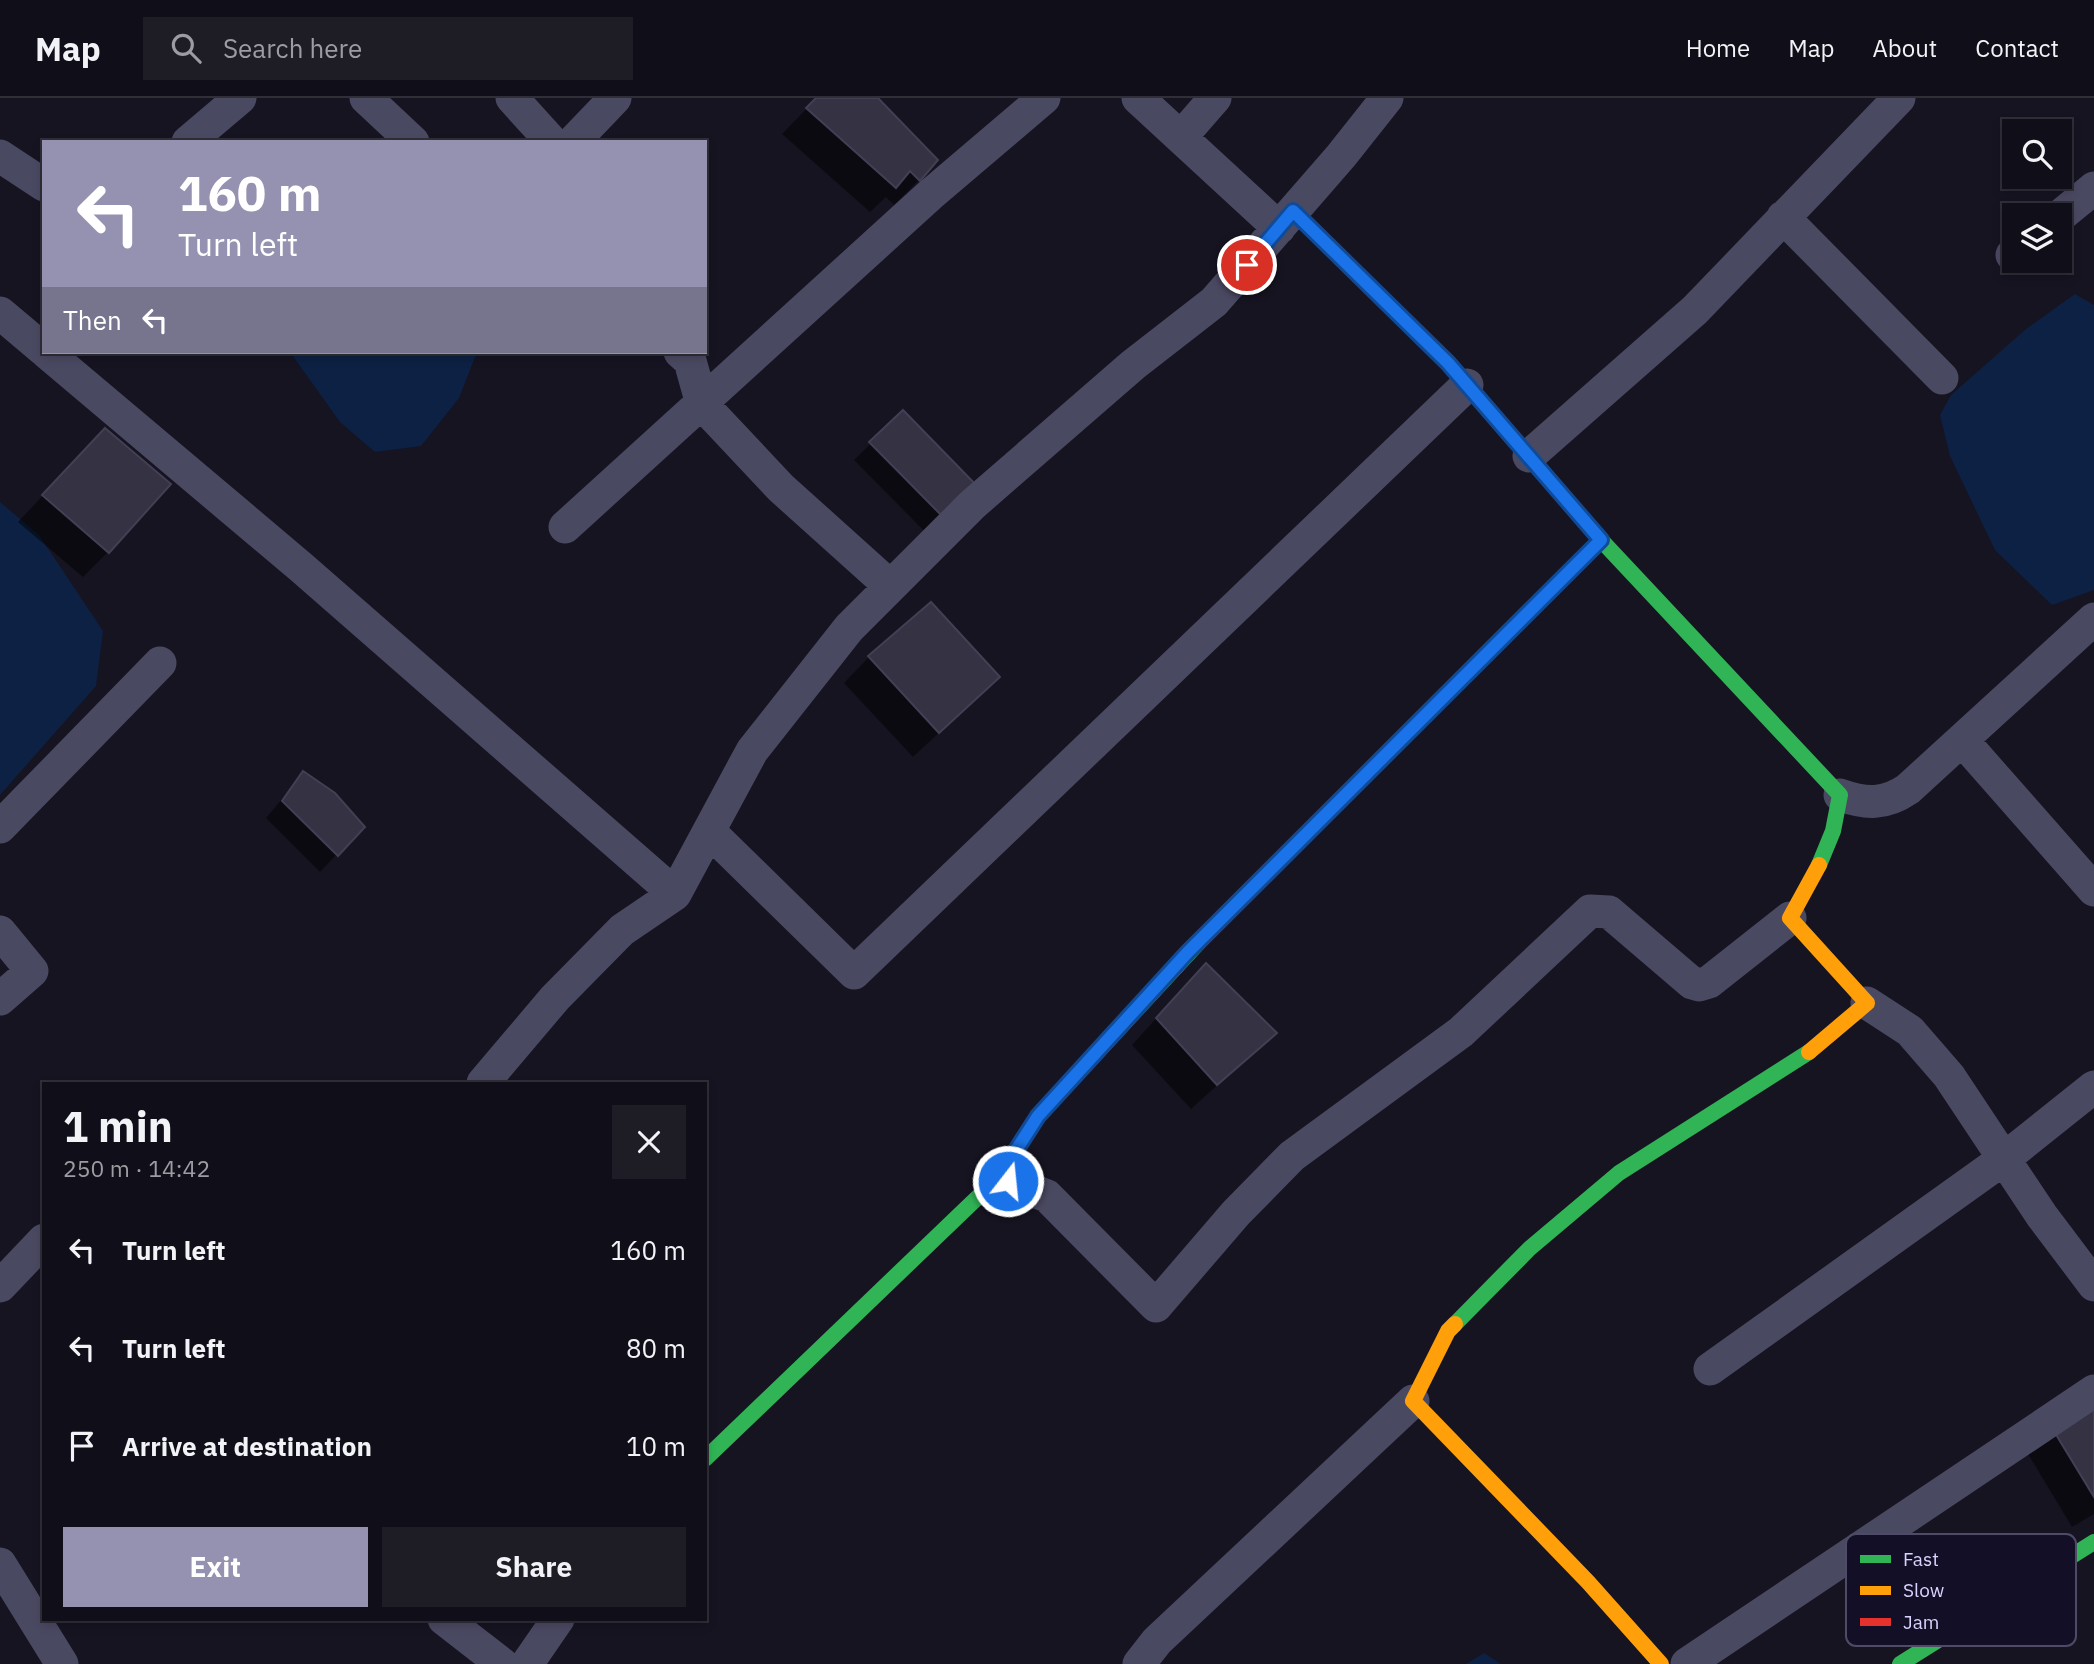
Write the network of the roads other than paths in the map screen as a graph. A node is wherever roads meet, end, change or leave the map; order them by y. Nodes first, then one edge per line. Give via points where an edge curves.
1 (240, 98) edge
2 (366, 98) edge
3 (512, 98) edge
4 (615, 98) edge
5 (1044, 98) edge
6 (1138, 98) edge
7 (1215, 98) edge
8 (1388, 98) edge
9 (1899, 98) edge
10 (1181, 137) junction
11 (190, 140) edge
12 (411, 140) edge
13 (550, 140) edge
14 (575, 140) edge
15 (0, 156) edge
16 (42, 184) edge
17 (2094, 188) edge
18 (2072, 206) edge
19 (1783, 217) junction
20 (1286, 219) junction
21 (0, 313) edge
22 (42, 348) edge
23 (49, 354) edge
24 (682, 354) edge
25 (1942, 377) dead end
26 (1467, 385) junction
27 (702, 404) junction
28 (1529, 456) junction
29 (565, 527) dead end
30 (1601, 540) junction
31 (891, 586) junction
32 (2094, 619) edge
33 (160, 663) dead end
34 (1962, 740) junction
35 (1840, 795) junction
36 (0, 827) edge
37 (711, 833) junction
38 (2094, 890) edge
39 (676, 894) junction
40 (1790, 918) junction
41 (0, 932) edge
42 (0, 999) edge
43 (1867, 1003) junction
44 (483, 1082) edge
45 (2094, 1087) edge
46 (2005, 1158) junction
47 (1008, 1181) junction
48 (42, 1242) edge
49 (2094, 1285) edge
50 (0, 1286) edge
51 (1710, 1369) dead end
52 (2094, 1391) edge
53 (1413, 1401) junction
54 (707, 1457) edge
55 (1881, 1534) edge
56 (2094, 1542) edge
57 (2076, 1553) edge
58 (1846, 1557) edge
59 (0, 1564) edge
60 (447, 1621) edge
61 (557, 1621) edge
62 (1929, 1646) edge
63 (62, 1664) edge
64 (502, 1664) edge
65 (527, 1664) edge
66 (1139, 1664) edge
67 (1661, 1664) edge
68 (1687, 1664) edge
69 (1900, 1664) edge

1 - 11 street
2 - 12 street
3 - 13 street
4 - 14 street
5 - 27 street via 930,195
6 - 10 street
7 - 10 street
8 - 20 street
9 - 19 street
10 - 20 street
15 - 16 street
17 - 18 street
19 - 25 street
19 - 28 street via 1695,310
20 - 26 street
20 - 31 street via 1214,302 1133,365 972,505
21 - 22 street
23 - 39 street
24 - 27 street via 690,361
26 - 28 street
26 - 37 street via 854,973
27 - 29 street
27 - 31 street via 781,488
28 - 30 street
30 - 35 street
30 - 47 street via 1188,952 1038,1116 1013,1155
31 - 37 street via 849,628 752,751
32 - 34 street
33 - 36 street
34 - 35 street via 1892,800 1864,803
34 - 38 street
35 - 40 street via 1834,834
37 - 39 street
39 - 44 street via 622,930 555,998
40 - 43 street
40 - 47 street via 1709,982 1699,985 1609,912 1590,911 1461,1032 1292,1156 1156,1306 1047,1196
41 - 42 street via 32,971
43 - 46 street via 1910,1031 1949,1076
43 - 53 street via 1806,1054 1619,1173 1529,1249 1448,1331
45 - 46 street
46 - 49 street
46 - 51 street
47 - 54 street via 978,1197
48 - 50 street
52 - 55 street
53 - 66 street via 1157,1641
53 - 67 street
56 - 57 street
58 - 68 street
59 - 63 street
60 - 64 street
61 - 65 street
62 - 69 street

